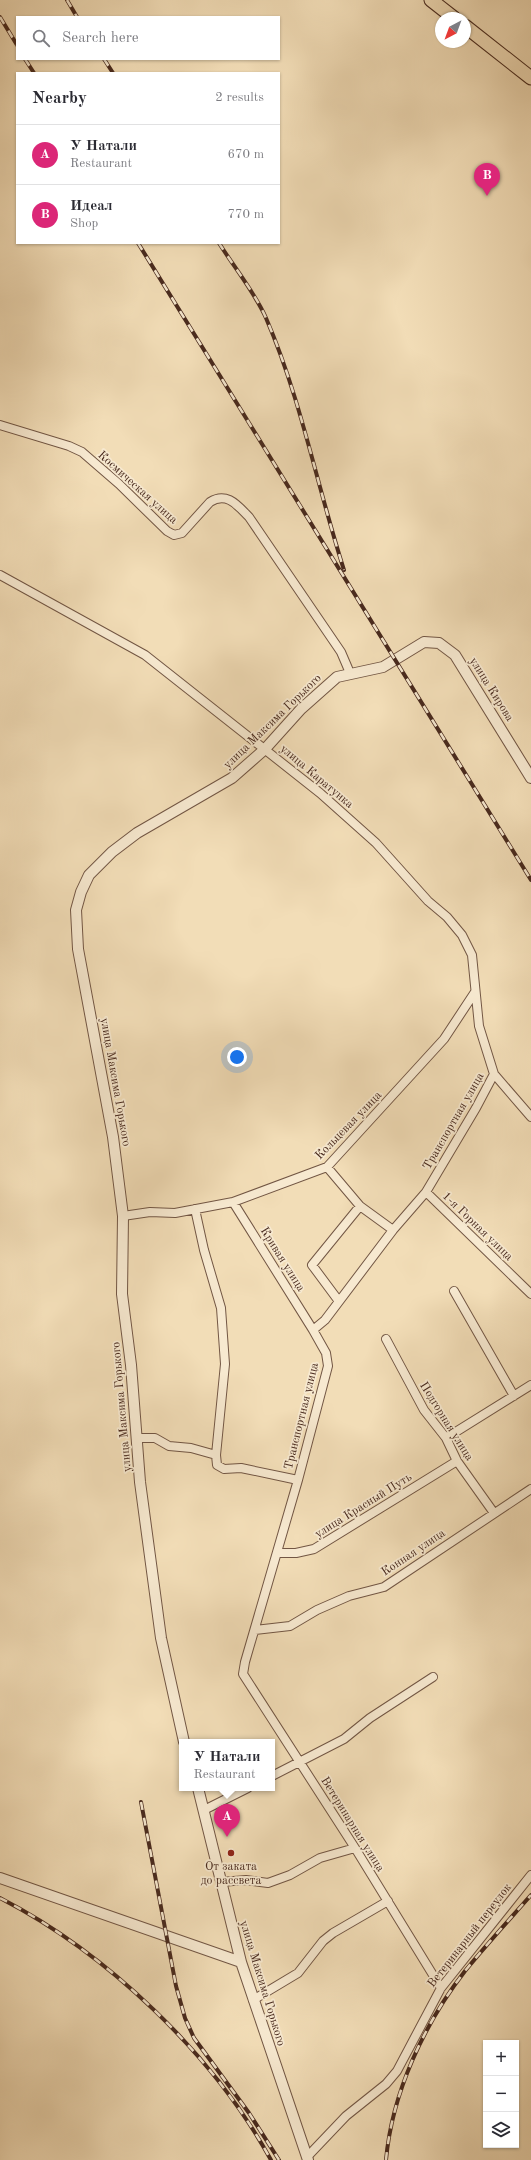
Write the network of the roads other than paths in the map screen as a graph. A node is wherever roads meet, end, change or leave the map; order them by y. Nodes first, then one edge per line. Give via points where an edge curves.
1 (431, 0) edge
2 (446, 12) edge
3 (471, 31) edge
4 (531, 78) edge
5 (0, 425) edge
6 (0, 575) edge
7 (455, 655) joint
8 (350, 673) junction
9 (265, 749) junction
10 (531, 778) edge
11 (475, 992) junction
12 (494, 1074) junction
13 (531, 1117) edge
14 (327, 1167) junction
15 (426, 1192) junction
16 (233, 1202) junction
17 (360, 1206) junction
18 (195, 1209) junction
19 (122, 1216) junction
20 (392, 1230) junction
21 (454, 1291) dead end
22 (531, 1294) edge
23 (338, 1300) junction
24 (314, 1330) junction
25 (386, 1339) dead end
26 (531, 1385) edge
27 (514, 1396) junction
28 (137, 1438) junction
29 (446, 1438) junction
30 (216, 1455) junction
31 (457, 1461) junction
32 (298, 1480) junction
33 (531, 1489) edge
34 (494, 1513) junction
35 (277, 1553) junction
36 (255, 1630) junction
37 (243, 1674) joint
38 (433, 1677) dead end
39 (183, 1739) edge
40 (299, 1762) junction
41 (275, 1774) edge
42 (199, 1791) edge
43 (242, 1791) edge
44 (204, 1810) junction
45 (355, 1848) junction
46 (531, 1875) edge
47 (0, 1878) edge
48 (222, 1882) junction
49 (388, 1901) junction
50 (240, 1962) junction
51 (441, 1988) junction
52 (253, 2000) junction
53 (307, 2158) edge

1 - 2 main road
3 - 4 main road
5 - 8 street, Космическая улица via 82,452 174,535 182,533 216,498 230,499 249,517 341,652
6 - 9 street, улица Каратунка via 145,655
7 - 8 street, улица Максима Горького via 439,643 424,642 383,667
7 - 10 street, улица Кирова
8 - 9 street, улица Максима Горького via 337,677 325,686
9 - 11 street, улица Каратунка via 376,843 428,901 447,917 462,935 472,955
9 - 19 street, улица Максима Горького via 232,778 137,833 112,852 89,875 81,892 76,910 78,949 113,1137
11 - 12 street, улица Каратунка via 480,1026
11 - 14 street, Кольцевая улица via 444,1039
12 - 13 street
12 - 15 street, Транспортная улица
14 - 16 street, Кольцевая улица
14 - 17 street
15 - 20 street, Транспортная улица
15 - 22 street, 1-я Горная улица
16 - 18 street, Кольцевая улица
16 - 24 street, Кривая улица
17 - 20 street
17 - 23 street via 312,1266
18 - 19 street, Кольцевая улица via 175,1213 150,1212
18 - 30 street via 221,1308 225,1364
19 - 28 street, улица Максима Горького via 122,1294 132,1365
20 - 23 street, Транспортная улица
21 - 27 street
23 - 24 street, Транспортная улица via 325,1320
24 - 32 street, Транспортная улица via 326,1353 328,1366
25 - 29 street, Подгорная улица via 424,1410
26 - 27 street
27 - 29 street
28 - 30 street via 155,1438 169,1446 191,1448
28 - 39 street, улица Максима Горького via 140,1487 161,1638
29 - 31 street, Подгорная улица
30 - 32 street via 217,1466 224,1469 241,1468
31 - 34 street, Подгорная улица
31 - 35 street, улица Красный Путь via 314,1549 296,1553
32 - 35 street, Транспортная улица
33 - 34 street, Конная улица
34 - 36 street, Конная улица via 384,1586 349,1596 317,1610 290,1626
35 - 36 street, Транспортная улица
36 - 37 street, Транспортная улица
37 - 40 street, Ветеринарная улица
38 - 40 street via 370,1718 344,1739
40 - 41 street
40 - 45 street, Ветеринарная улица
42 - 44 street, улица Максима Горького
43 - 44 street
44 - 48 street, улица Максима Горького
45 - 48 street via 320,1858 290,1875 268,1883 246,1880
45 - 49 street, Ветеринарная улица
46 - 51 street, Ветеринарный переулок
47 - 50 street
48 - 50 street, улица Максима Горького
49 - 51 street, Ветеринарная улица
49 - 52 street via 323,1940 298,1973
50 - 52 street, улица Максима Горького
51 - 53 street, Ветеринарный переулок via 386,2084 346,2116
52 - 53 street, улица Максима Горького

